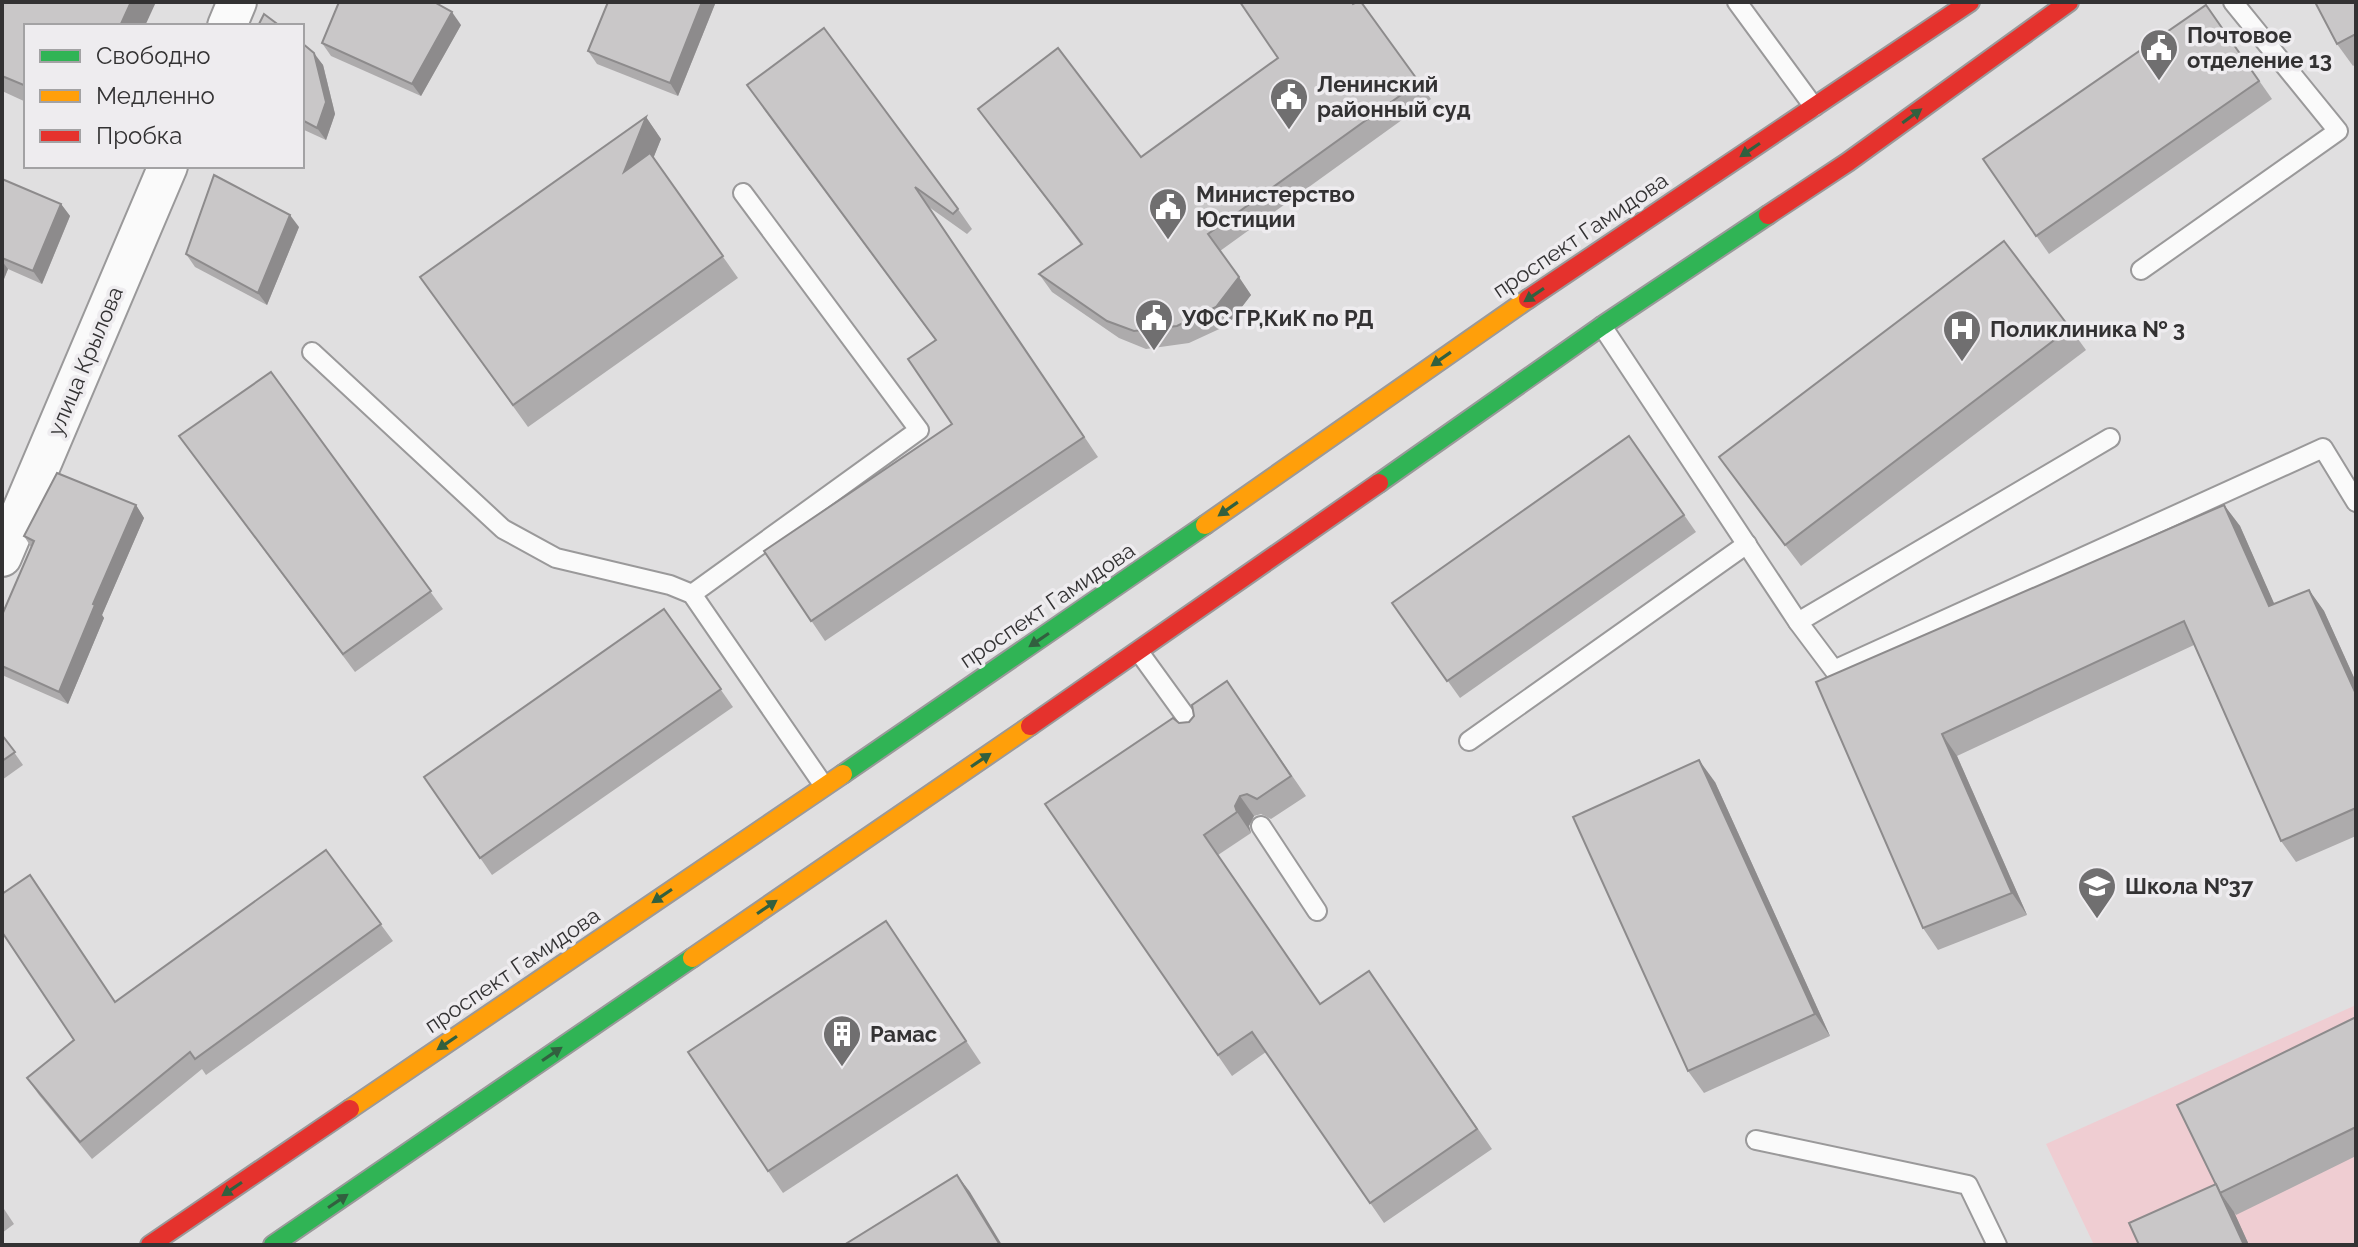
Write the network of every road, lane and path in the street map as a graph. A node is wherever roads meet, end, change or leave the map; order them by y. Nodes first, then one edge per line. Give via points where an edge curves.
1 (237, 2) edge
2 (1737, 2) edge
3 (1970, 2) edge
4 (2069, 2) edge
5 (2233, 2) edge
6 (228, 24) edge
7 (1814, 107) junction
8 (2347, 128) edge
9 (167, 168) edge
10 (743, 193) dead end
11 (2141, 270) dead end
12 (1602, 326) junction
13 (312, 352) dead end
14 (2110, 438) dead end
15 (2356, 502) edge
16 (1747, 544) junction
17 (2, 557) edge
18 (692, 594) junction
19 (1798, 622) junction
20 (1139, 652) junction
21 (1197, 732) edge
22 (1469, 741) dead end
23 (824, 786) junction
24 (1261, 826) edge
25 (1317, 911) dead end
26 (1756, 1140) dead end
27 (150, 1245) edge
28 (273, 1245) edge
29 (1997, 1245) edge

1 - 6 street
2 - 7 lane
3 - 7 main road, проспект Гамидова
12 -> 4 main road via 1848,162
5 - 8 lane
7 -> 23 main road, проспект Гамидова via 1505,314
8 - 11 lane
9 - 17 street, улица Крылова
10 - 18 lane via 919,430
12 - 16 lane
12 - 20 main road
13 - 18 lane via 503,529 556,558
14 - 19 lane
15 - 19 lane via 2323,448 1834,670
16 - 19 lane
16 - 22 lane
18 - 23 lane
20 - 21 lane
28 -> 20 main road
23 -> 27 main road, проспект Гамидова
24 - 25 lane
26 - 29 lane via 1968,1185

